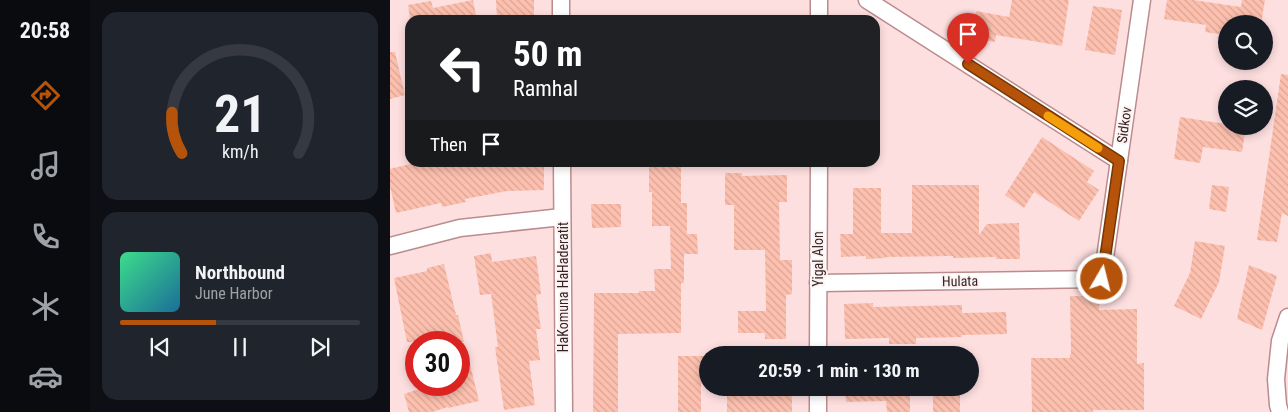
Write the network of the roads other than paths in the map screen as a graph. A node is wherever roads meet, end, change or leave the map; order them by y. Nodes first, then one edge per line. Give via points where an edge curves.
1 (561, 0) edge
2 (819, 0) edge
3 (867, 0) edge
4 (1142, 0) edge
5 (561, 15) edge
6 (819, 15) edge
7 (1119, 161) junction
8 (562, 167) edge
9 (819, 167) edge
10 (562, 217) junction
11 (390, 246) edge
12 (1102, 279) joint
13 (818, 283) junction
14 (1288, 317) edge
15 (818, 346) edge
16 (818, 396) edge
17 (1279, 410) edge
18 (564, 412) edge
19 (818, 412) edge

1 - 5 street
2 - 6 street
3 - 7 street
4 - 7 street, Sidkov
7 - 12 street, Sidkov
8 - 10 street, HaKomuna HaHaderatit
9 - 13 street, Yigal Alon
10 - 11 street via 460,228
10 - 18 street, HaKomuna HaHaderatit
12 - 13 street, Hulata
13 - 15 street, Yigal Alon
14 - 17 street via 1280,341 1276,379
16 - 19 street

